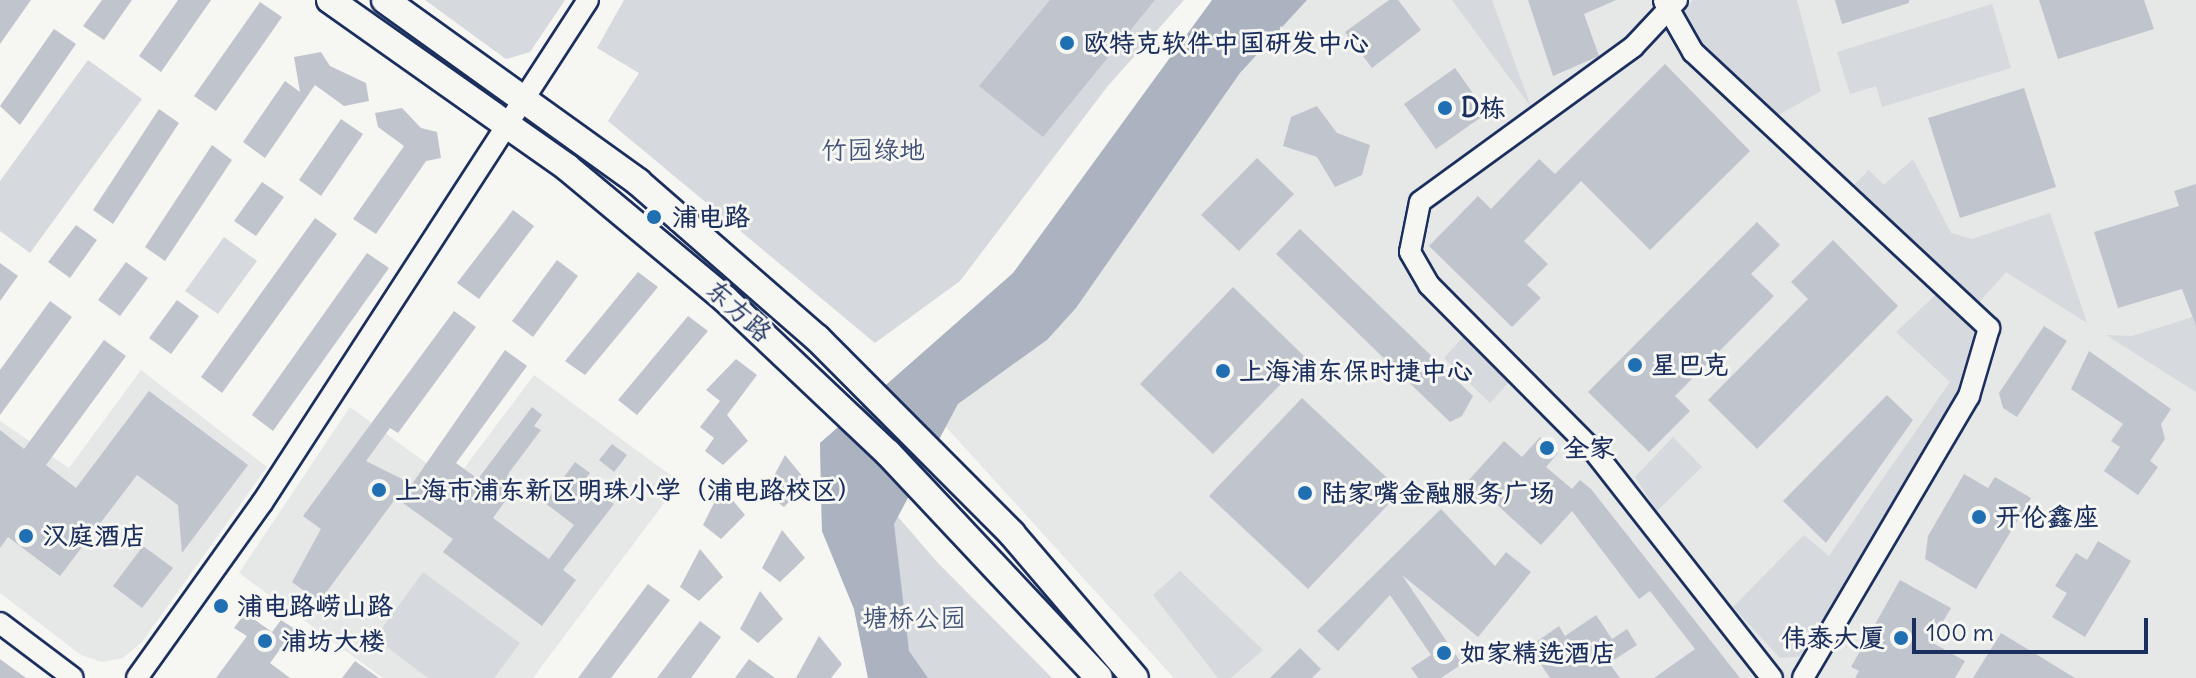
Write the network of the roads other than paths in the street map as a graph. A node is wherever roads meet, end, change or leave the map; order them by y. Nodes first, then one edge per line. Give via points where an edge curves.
1 (330, 0) edge
2 (385, 0) edge
3 (588, 0) edge
4 (1670, 4) edge
5 (524, 105) junction
6 (510, 127) junction
7 (0, 623) edge
8 (73, 678) edge
9 (137, 678) edge
10 (1099, 678) edge
11 (1135, 678) edge
12 (1772, 678) edge
13 (1803, 678) edge

1 - 6 main road, 东方路
2 - 5 main road, 东方路
3 - 5 street
4 - 12 street via 1633,47 1420,202 1410,252 1429,285 1593,450
4 - 13 street via 1693,52 1989,328 1969,396
5 - 6 street
5 - 11 main road, 东方路 via 638,182 738,267 1012,534
6 - 9 street via 199,597
6 - 10 main road, 东方路 via 624,211 725,299 994,561
7 - 8 street

